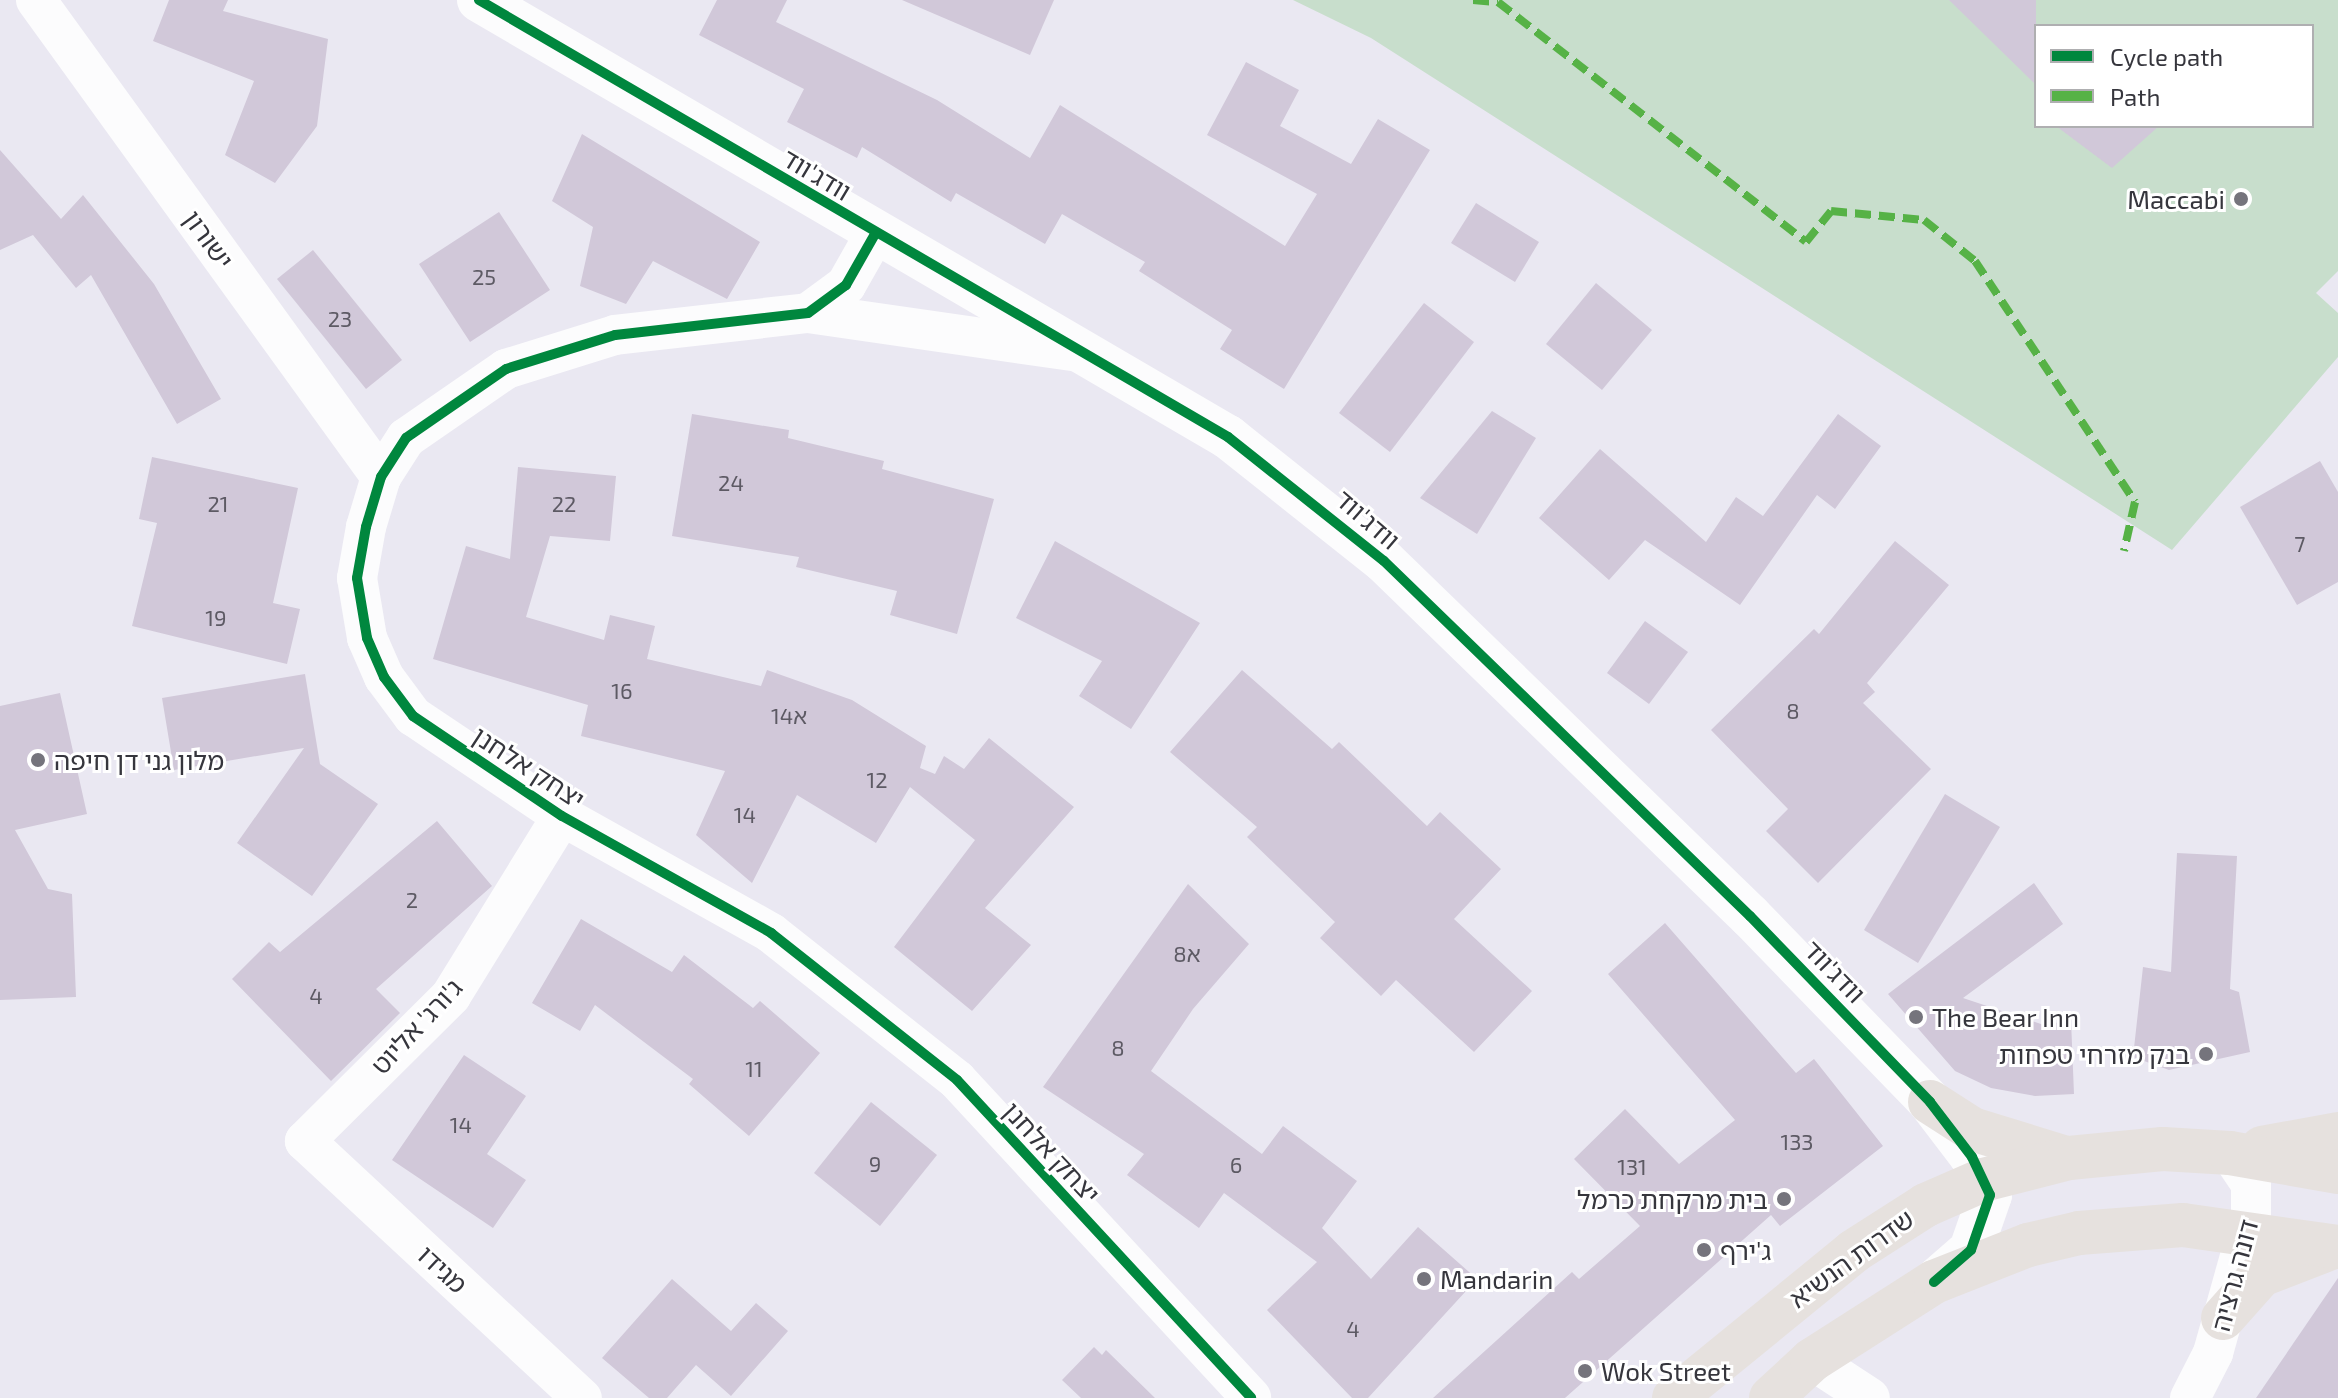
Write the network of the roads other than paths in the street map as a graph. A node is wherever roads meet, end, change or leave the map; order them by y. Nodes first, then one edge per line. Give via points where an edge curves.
1 (36, 0) edge
2 (479, 0) edge
3 (875, 234) junction
4 (808, 313) junction
5 (1082, 352) junction
6 (381, 477) junction
7 (562, 816) junction
8 (1930, 1102) junction
9 (2338, 1134) edge
10 (305, 1141) joint
11 (2230, 1153) junction
12 (2069, 1158) junction
13 (2338, 1172) edge
14 (1983, 1180) junction
15 (2247, 1232) junction
16 (2337, 1247) edge
17 (1934, 1282) junction
18 (2223, 1318) junction
19 (1812, 1360) junction
20 (582, 1398) edge
21 (1251, 1398) edge
22 (1674, 1398) edge
23 (1771, 1398) edge
24 (1870, 1398) edge
25 (2190, 1398) edge

1 - 6 street, ישורון
2 - 3 street, וודג'ווד
3 - 4 street, יצחק אלחנן via 846,285
3 - 5 street, וודג'ווד
4 - 5 street, יצחק אלחנן
4 - 6 street, יצחק אלחנן via 615,335 506,369 406,438
5 - 8 street, וודג'ווד via 1228,437 1384,561 1750,916
6 - 7 street, יצחק אלחנן via 357,578 367,638 384,677 413,716
7 - 10 street, ג'ורג' אליוט via 451,996
7 - 21 street, יצחק אלחנן via 771,933 957,1080
8 - 12 main road via 1972,1129
8 - 14 street, וודג'ווד
9 - 11 main road
10 - 20 street, מגידו
11 - 12 main road, שדרות הנשיא via 2163,1149
11 - 13 main road, שדרות הנשיא
11 - 15 street, דונה גרציה via 2251,1184
12 - 14 main road, שדרות הנשיא
14 - 17 street via 1990,1195 1981,1233 1971,1250
14 - 22 main road, שדרות הנשיא via 1926,1205 1854,1251
15 - 16 main road
15 - 17 main road via 2183,1225 2079,1233 1998,1254
15 - 18 street, דונה גרציה
16 - 18 main road via 2261,1275
17 - 19 main road
18 - 25 street, דונה גרציה
19 - 23 main road
19 - 24 street

